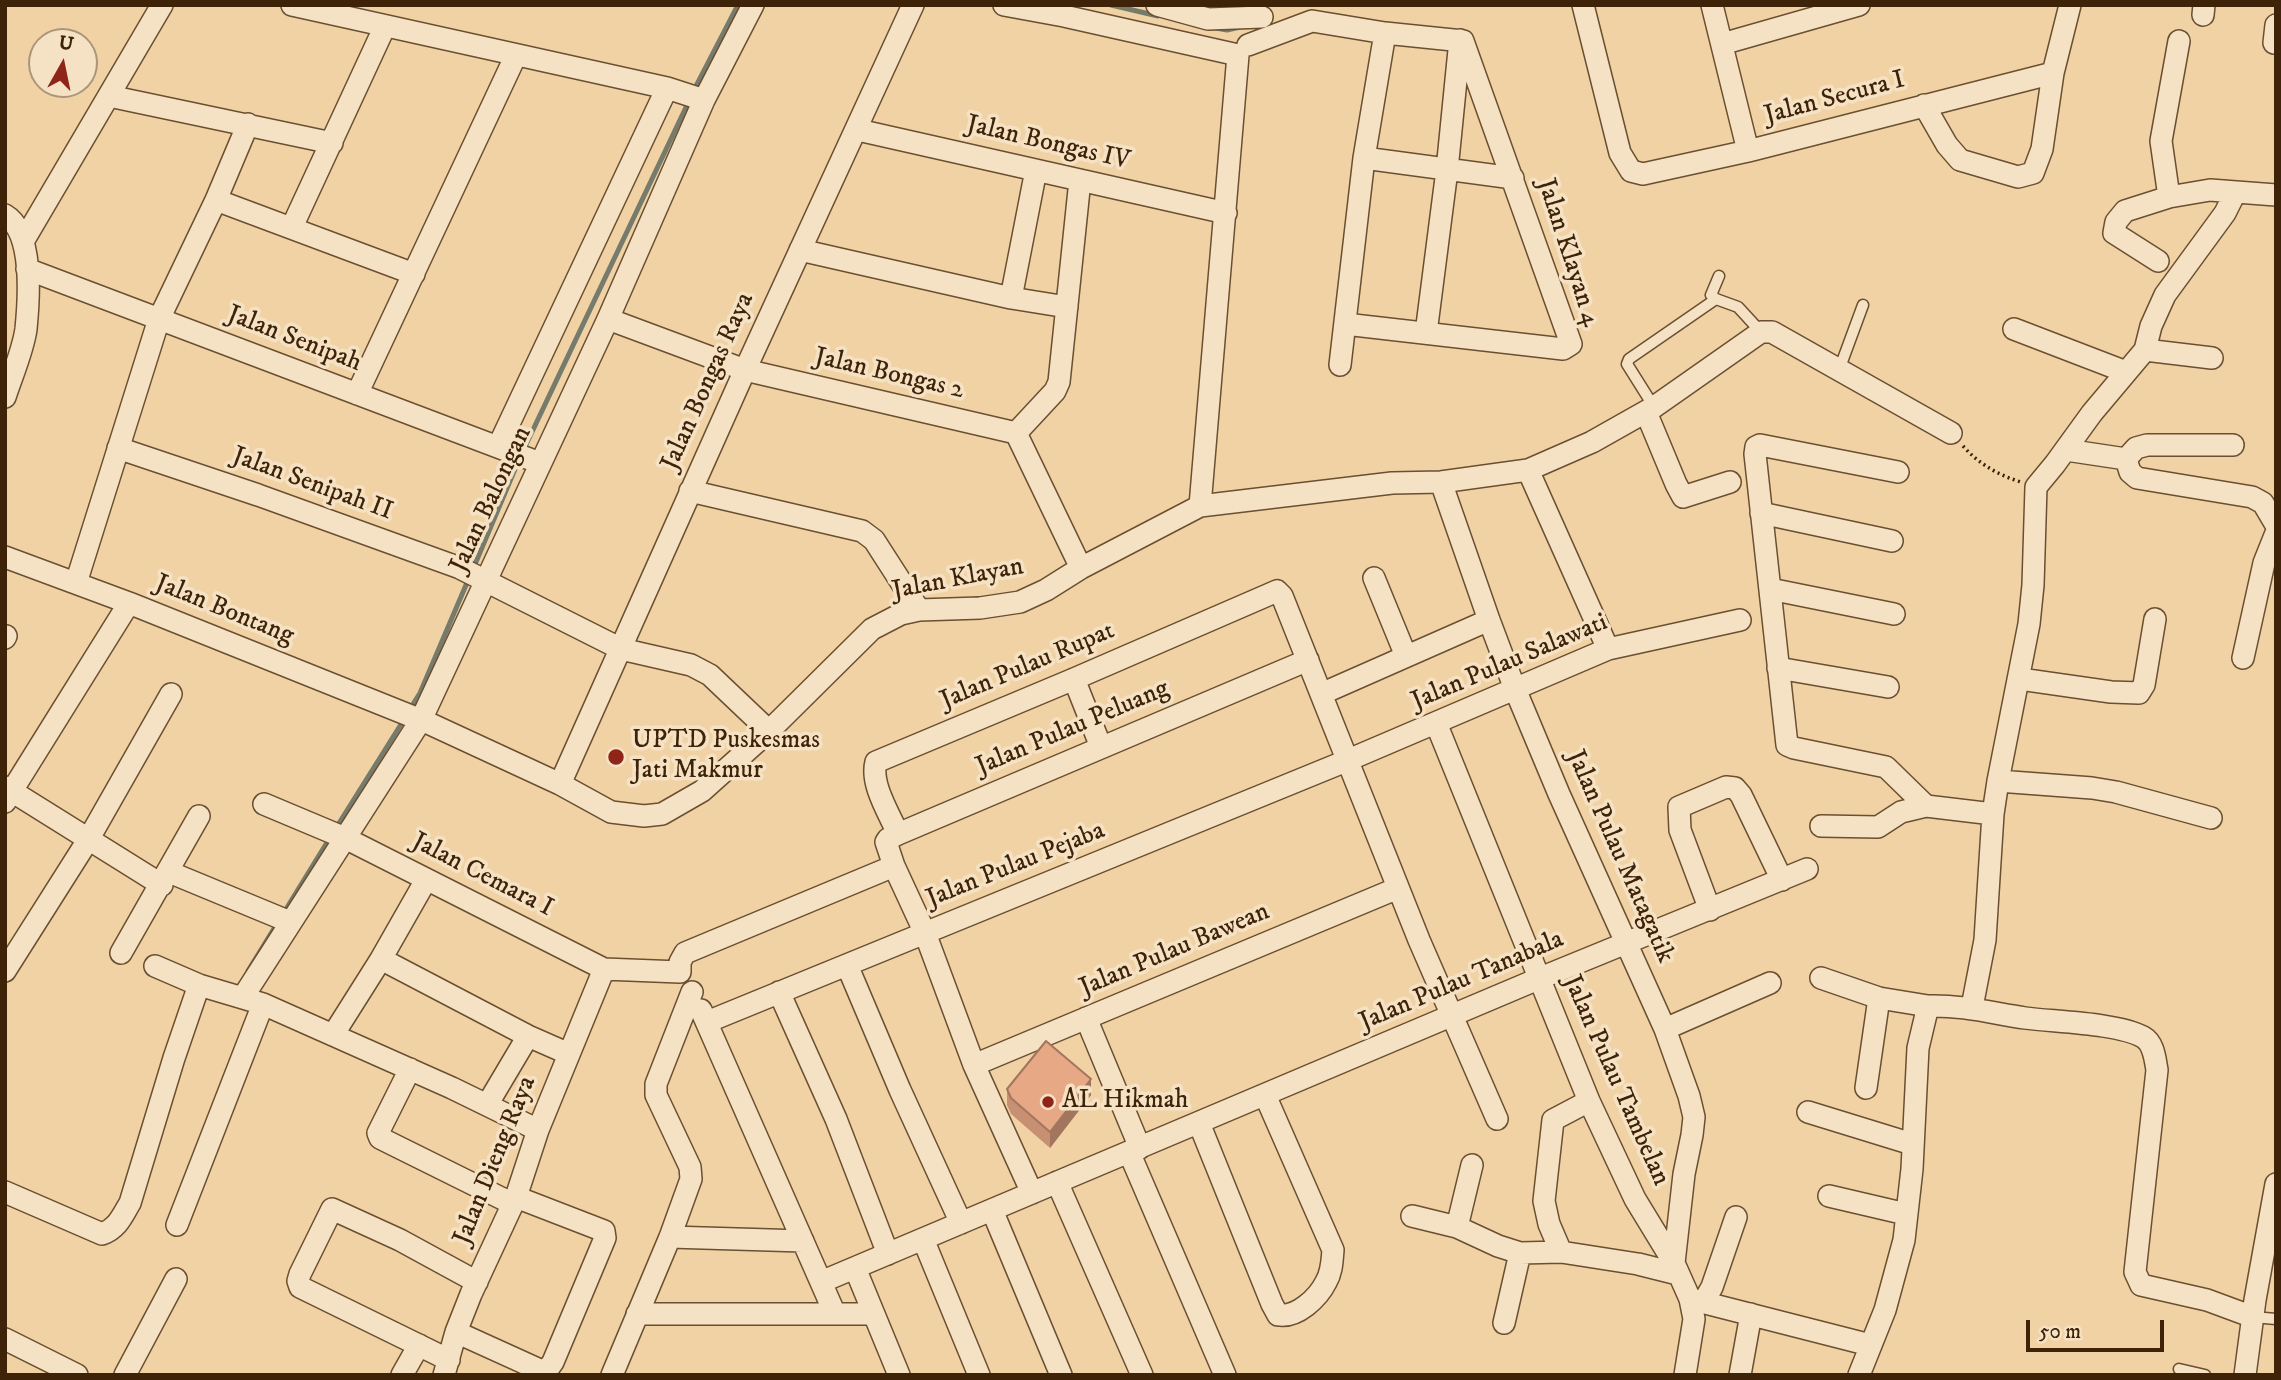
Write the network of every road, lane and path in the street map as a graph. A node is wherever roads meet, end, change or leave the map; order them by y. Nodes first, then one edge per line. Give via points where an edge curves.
1 (162, 5) edge
2 (292, 5) edge
3 (753, 5) edge
4 (914, 5) edge
5 (1004, 5) edge
6 (1157, 5) edge
7 (1583, 5) edge
8 (1712, 5) edge
9 (1859, 5) edge
10 (2070, 5) edge
11 (1065, 11) edge
12 (1266, 11) edge
13 (385, 26) junction
14 (1385, 33) junction
15 (2179, 41) dead end
16 (1463, 42) junction
17 (1722, 44) junction
18 (1243, 50) junction
19 (516, 55) junction
20 (2053, 73) junction
21 (687, 94) junction
22 (109, 96) junction
23 (1924, 105) junction
24 (248, 124) junction
25 (858, 130) junction
26 (332, 143) junction
27 (1748, 151) junction
28 (1364, 158) junction
29 (1036, 170) junction
30 (1447, 170) junction
31 (1513, 178) junction
32 (1080, 180) junction
33 (2235, 193) junction
34 (2276, 195) edge
35 (2169, 197) junction
36 (216, 200) junction
37 (1226, 213) junction
38 (5, 215) edge
39 (292, 227) junction
40 (24, 240) junction
41 (800, 250) junction
42 (2158, 261) dead end
43 (27, 270) junction
44 (414, 274) junction
45 (1719, 276) dead end
46 (1011, 298) junction
47 (1716, 299) junction
48 (1863, 305) dead end
49 (1067, 307) junction
50 (159, 319) junction
51 (608, 320) junction
52 (1345, 324) junction
53 (2014, 329) dead end
54 (1761, 332) junction
55 (1426, 333) junction
56 (2145, 350) junction
57 (2212, 358) dead end
58 (1340, 365) dead end
59 (745, 370) junction
60 (1839, 370) junction
61 (2126, 372) junction
62 (357, 394) junction
63 (5, 397) edge
64 (1650, 409) junction
65 (1016, 433) junction
66 (1951, 433) joint
67 (2233, 446) dead end
68 (118, 448) junction
69 (501, 448) junction
70 (2066, 450) junction
71 (2126, 459) junction
72 (534, 460) junction
73 (1528, 470) junction
74 (1898, 472) dead end
75 (1441, 482) junction
76 (1730, 482) dead end
77 (2036, 487) junction
78 (690, 491) junction
79 (1200, 506) junction
80 (1761, 513) junction
81 (2276, 525) edge
82 (2276, 533) edge
83 (1892, 541) dead end
84 (5, 557) edge
85 (1081, 568) junction
86 (474, 575) junction
87 (1374, 578) dead end
88 (76, 583) junction
89 (1770, 589) junction
90 (129, 603) junction
91 (919, 610) junction
92 (1894, 614) dead end
93 (2155, 619) dead end
94 (1489, 620) junction
95 (1740, 620) dead end
96 (621, 649) junction
97 (1608, 649) junction
98 (1406, 656) junction
99 (2243, 658) dead end
100 (1308, 660) junction
101 (1778, 668) junction
102 (1074, 679) junction
103 (2020, 679) junction
104 (1888, 687) dead end
105 (1515, 688) junction
106 (171, 694) dead end
107 (1321, 694) junction
108 (411, 716) junction
109 (1436, 723) junction
110 (769, 731) junction
111 (1101, 747) junction
112 (1346, 761) junction
113 (1998, 781) junction
114 (560, 784) junction
115 (8, 793) edge
116 (264, 804) dead end
117 (1926, 806) junction
118 (1993, 814) junction
119 (199, 816) dead end
120 (2211, 818) dead end
121 (1821, 826) dead end
122 (898, 834) junction
123 (337, 835) junction
124 (88, 840) junction
125 (894, 866) junction
126 (1807, 870) dead end
127 (165, 879) junction
128 (426, 880) junction
129 (1782, 880) junction
130 (1398, 888) junction
131 (1710, 910) junction
132 (284, 920) junction
133 (925, 933) junction
134 (1626, 945) junction
135 (121, 953) dead end
136 (381, 959) junction
137 (847, 964) junction
138 (155, 966) dead end
139 (604, 969) junction
140 (5, 971) edge
141 (680, 972) junction
142 (1821, 978) dead end
143 (1538, 979) junction
144 (1770, 983) dead end
145 (199, 985) junction
146 (692, 992) junction
147 (779, 992) junction
148 (1879, 998) junction
149 (253, 1001) junction
150 (1928, 1006) junction
151 (1972, 1007) junction
152 (1452, 1016) junction
153 (1086, 1018) junction
154 (707, 1022) junction
155 (1665, 1029) junction
156 (333, 1035) junction
157 (528, 1036) junction
158 (569, 1054) junction
159 (974, 1065) junction
160 (410, 1069) junction
161 (1866, 1088) dead end
162 (1265, 1095) junction
163 (1589, 1101) junction
164 (487, 1105) junction
165 (1808, 1112) dead end
166 (1497, 1119) dead end
167 (1199, 1123) junction
168 (538, 1130) junction
169 (1912, 1144) junction
170 (1134, 1150) junction
171 (1472, 1165) dead end
172 (1056, 1182) junction
173 (2276, 1184) edge
174 (5, 1192) edge
175 (1032, 1193) junction
176 (1829, 1196) dead end
177 (515, 1201) junction
178 (992, 1210) junction
179 (1906, 1214) junction
180 (1412, 1216) dead end
181 (1736, 1217) dead end
182 (961, 1223) junction
183 (177, 1225) dead end
184 (1457, 1227) junction
185 (670, 1237) junction
186 (923, 1239) junction
187 (803, 1241) junction
188 (1561, 1252) junction
189 (1520, 1253) junction
190 (888, 1254) junction
191 (855, 1268) junction
192 (1676, 1268) junction
193 (176, 1279) dead end
194 (477, 1282) junction
195 (821, 1282) junction
196 (1697, 1300) junction
197 (637, 1314) junction
198 (835, 1314) junction
199 (873, 1314) junction
200 (1751, 1314) junction
201 (2253, 1317) junction
202 (2276, 1319) edge
203 (1504, 1323) dead end
204 (456, 1332) junction
205 (5, 1339) edge
206 (419, 1345) junction
207 (1870, 1345) junction
208 (447, 1368) edge
209 (2179, 1369) dead end
210 (612, 1374) edge
211 (77, 1375) edge
212 (125, 1375) edge
213 (402, 1375) edge
214 (899, 1375) edge
215 (979, 1375) edge
216 (1061, 1375) edge
217 (1142, 1375) edge
218 (1225, 1375) edge
219 (1685, 1375) edge
220 (1740, 1375) edge
221 (1859, 1375) edge
222 (2205, 1375) edge
223 (2245, 1375) edge

1 - 22 street
2 - 13 street
3 - 21 street, Jalan Balongan
4 - 25 street, Jalan Bongas Raya
5 - 11 street
6 - 12 street via 1208,19
7 - 27 street, Jalan Secura I via 1620,153 1631,171 1643,174
8 - 17 street
9 - 17 street
10 - 20 street
11 - 18 street
12 - 18 street
13 - 19 street
13 - 26 street
14 - 16 street
14 - 18 street via 1312,21
14 - 28 street
15 - 35 street via 2161,141
16 - 30 street
16 - 31 street, Jalan Klayan 4
17 - 27 street
18 - 37 street
19 - 21 street
19 - 44 street
20 - 23 street, Jalan Secura I
20 - 23 street via 2042,149 2033,173 2018,177 1959,160
21 - 51 street, Jalan Balongan
21 - 69 street
22 - 24 street
22 - 40 street
23 - 27 street, Jalan Secura I
24 - 26 street
24 - 36 street
25 - 29 street, Jalan Bongas IV
25 - 41 street, Jalan Bongas Raya
26 - 39 street
28 - 30 street
28 - 52 street
29 - 32 street, Jalan Bongas IV
29 - 46 street
30 - 31 street
30 - 55 street
31 - 55 street, Jalan Klayan 4 via 1571,344 1563,349
32 - 37 street, Jalan Bongas IV
32 - 49 street
33 - 34 street
33 - 35 street via 2210,190
33 - 56 street via 2165,295
35 - 42 street via 2125,211 2114,233
36 - 39 street
36 - 50 street
37 - 79 street
38 - 40 street
39 - 44 street
40 - 43 street
41 - 46 street
41 - 59 street, Jalan Bongas Raya
43 - 50 street, Jalan Senipah
43 - 63 street via 26,330
44 - 62 street
45 - 47 lane via 1711,292
46 - 49 street
47 - 54 lane via 1738,307
47 - 64 lane via 1629,359 1627,364
48 - 60 lane
49 - 65 street via 1059,382
50 - 62 street, Jalan Senipah
50 - 68 street
51 - 59 street, Jalan Bongas 2
51 - 72 street, Jalan Balongan
52 - 55 street, Jalan Klayan 4
52 - 58 street
53 - 61 street
54 - 60 street via 1772,332
54 - 64 street, Jalan Klayan
56 - 57 street
56 - 61 street
59 - 65 street, Jalan Bongas 2
59 - 78 street, Jalan Bongas Raya
60 - 66 street
61 - 70 street
62 - 69 street, Jalan Senipah
64 - 73 street, Jalan Klayan via 1592,442
64 - 76 street via 1683,497
65 - 85 street
66 - 77 path via 1983,465
67 - 71 street via 2147,445 2136,448
68 - 86 street, Jalan Senipah II
68 - 88 street
69 - 72 street, Jalan Senipah
70 - 71 street
70 - 77 street
71 - 81 street via 2137,478 2252,497 2263,503
72 - 86 street, Jalan Balongan
73 - 75 street, Jalan Klayan
73 - 97 street
74 - 80 street via 1760,445 1755,454
75 - 79 street, Jalan Klayan via 1392,483
75 - 94 street, Jalan Pulau Matagatik
77 - 103 street via 2033,585
78 - 91 street via 862,531 874,540
78 - 96 street, Jalan Bongas Raya
79 - 85 street, Jalan Klayan
80 - 83 street
80 - 89 street
82 - 99 street via 2264,564
84 - 88 street, Jalan Bontang
85 - 91 street, Jalan Klayan via 1020,602
86 - 96 street, Jalan Senipah II
86 - 108 street, Jalan Balongan
87 - 98 street
88 - 90 street, Jalan Bontang
89 - 92 street
89 - 101 street
90 - 108 street, Jalan Bontang
90 - 115 street
91 - 110 street, Jalan Klayan via 872,629
93 - 103 street via 2139,693
94 - 98 street
94 - 105 street, Jalan Pulau Matagatik
95 - 97 street, Jalan Pulau Salawati
96 - 110 street, Jalan Senipah II via 710,675
96 - 114 street, Jalan Bongas Raya
97 - 105 street, Jalan Pulau Salawati
98 - 107 street
100 - 102 street, Jalan Pulau Rupat via 1277,591
100 - 107 street
100 - 111 street, Jalan Pulau Peluang
101 - 104 street
101 - 117 street via 1787,745 1886,767
102 - 111 street
102 - 122 street, Jalan Pulau Rupat via 876,762 876,783
103 - 113 street
105 - 109 street, Jalan Pulau Salawati
105 - 134 street, Jalan Pulau Matagatik
106 - 124 street
107 - 112 street
108 - 114 street, Jalan Klayan
108 - 123 street, Jalan Balongan
109 - 112 street, Jalan Pulau Salawati
109 - 143 street, Jalan Pulau Tambelan
110 - 114 street, Jalan Klayan via 702,791 663,814 611,812
111 - 122 street, Jalan Pulau Peluang
112 - 130 street
112 - 133 street, Jalan Pulau Pejaba
113 - 118 street
113 - 120 street via 2092,788
115 - 124 street
116 - 123 street, Jalan Cemara I
117 - 118 street
117 - 121 street via 1901,812 1878,827
118 - 151 street via 1985,940
119 - 127 street
122 - 125 street via 886,845
123 - 128 street, Jalan Cemara I
123 - 132 street, Jalan Balongan
124 - 127 street
124 - 140 street
125 - 133 street
125 - 141 street via 685,953
126 - 129 street, Jalan Pulau Tanabala
127 - 132 street
127 - 135 street
128 - 136 street
128 - 139 street, Jalan Cemara I
129 - 131 street, Jalan Pulau Tanabala
129 - 131 street via 1735,788 1679,807 1680,830
130 - 152 street
130 - 153 street, Jalan Pulau Bawean
131 - 134 street, Jalan Pulau Tanabala
132 - 149 street, Jalan Balongan
133 - 137 street, Jalan Pulau Pejaba
133 - 159 street
134 - 143 street, Jalan Pulau Tanabala
134 - 155 street, Jalan Pulau Matagatik
136 - 156 street
136 - 157 street
137 - 147 street, Jalan Pulau Pejaba
137 - 182 street
138 - 145 street
139 - 141 street, Jalan Cemara I
139 - 158 street, Jalan Dieng Raya
141 - 146 street
142 - 148 street
143 - 152 street, Jalan Pulau Tanabala
143 - 163 street, Jalan Pulau Tambelan
144 - 155 street
145 - 149 street
145 - 174 street via 130,1203 118,1224 102,1234
146 - 154 street
146 - 185 street via 656,1084 656,1095 690,1167 691,1179
147 - 154 street, Jalan Pulau Pejaba
147 - 190 street via 836,1119
148 - 150 street
148 - 161 street
149 - 156 street
149 - 183 street, Jalan Balongan
150 - 151 street
150 - 169 street via 1917,1048
151 - 201 street via 2125,1030 2146,1038 2157,1070 2135,1272 2138,1281
152 - 162 street, Jalan Pulau Tanabala
152 - 166 street
153 - 159 street, Jalan Pulau Bawean
153 - 170 street
154 - 187 street
155 - 192 street, Jalan Pulau Matagatik via 1694,1117
156 - 160 street
157 - 158 street
157 - 164 street
158 - 168 street, Jalan Dieng Raya
159 - 175 street
160 - 164 street
160 - 177 street via 380,1138
162 - 167 street, Jalan Pulau Tanabala
162 - 167 street via 1333,1250 1326,1283 1308,1304 1287,1316 1278,1315 1272,1304
163 - 188 street via 1553,1119 1544,1201
163 - 192 street, Jalan Pulau Tambelan via 1636,1199
164 - 168 street
165 - 169 street
167 - 170 street, Jalan Pulau Tanabala
168 - 177 street, Jalan Dieng Raya
169 - 179 street
170 - 172 street, Jalan Pulau Tanabala
170 - 218 street
171 - 184 street
172 - 175 street, Jalan Pulau Tanabala
172 - 217 street
173 - 201 street
175 - 178 street, Jalan Pulau Tanabala
176 - 179 street
177 - 194 street, Jalan Dieng Raya
177 - 204 street via 604,1231 553,1362 542,1371
178 - 182 street, Jalan Pulau Tanabala
178 - 216 street
179 - 207 street via 1894,1281
180 - 184 street
181 - 196 street via 1712,1287
182 - 186 street, Jalan Pulau Tanabala
184 - 189 street
185 - 187 street
185 - 197 street
186 - 190 street, Jalan Pulau Tanabala
186 - 215 street
187 - 195 street
188 - 189 street
188 - 192 street
189 - 203 street
190 - 191 street, Jalan Pulau Tanabala
191 - 195 street, Jalan Pulau Tanabala
191 - 199 street
192 - 196 street, Jalan Pulau Tambelan
193 - 212 street
194 - 204 street, Jalan Dieng Raya
194 - 206 street via 336,1209 329,1212 300,1274 300,1287
195 - 198 street
196 - 200 street
196 - 219 street
197 - 198 street
197 - 210 street
198 - 199 street
199 - 214 street
200 - 207 street
200 - 220 street
201 - 202 lane
201 - 223 street
204 - 208 street, Jalan Dieng Raya
205 - 211 street
206 - 208 street
206 - 213 street
207 - 221 street
209 - 222 lane

